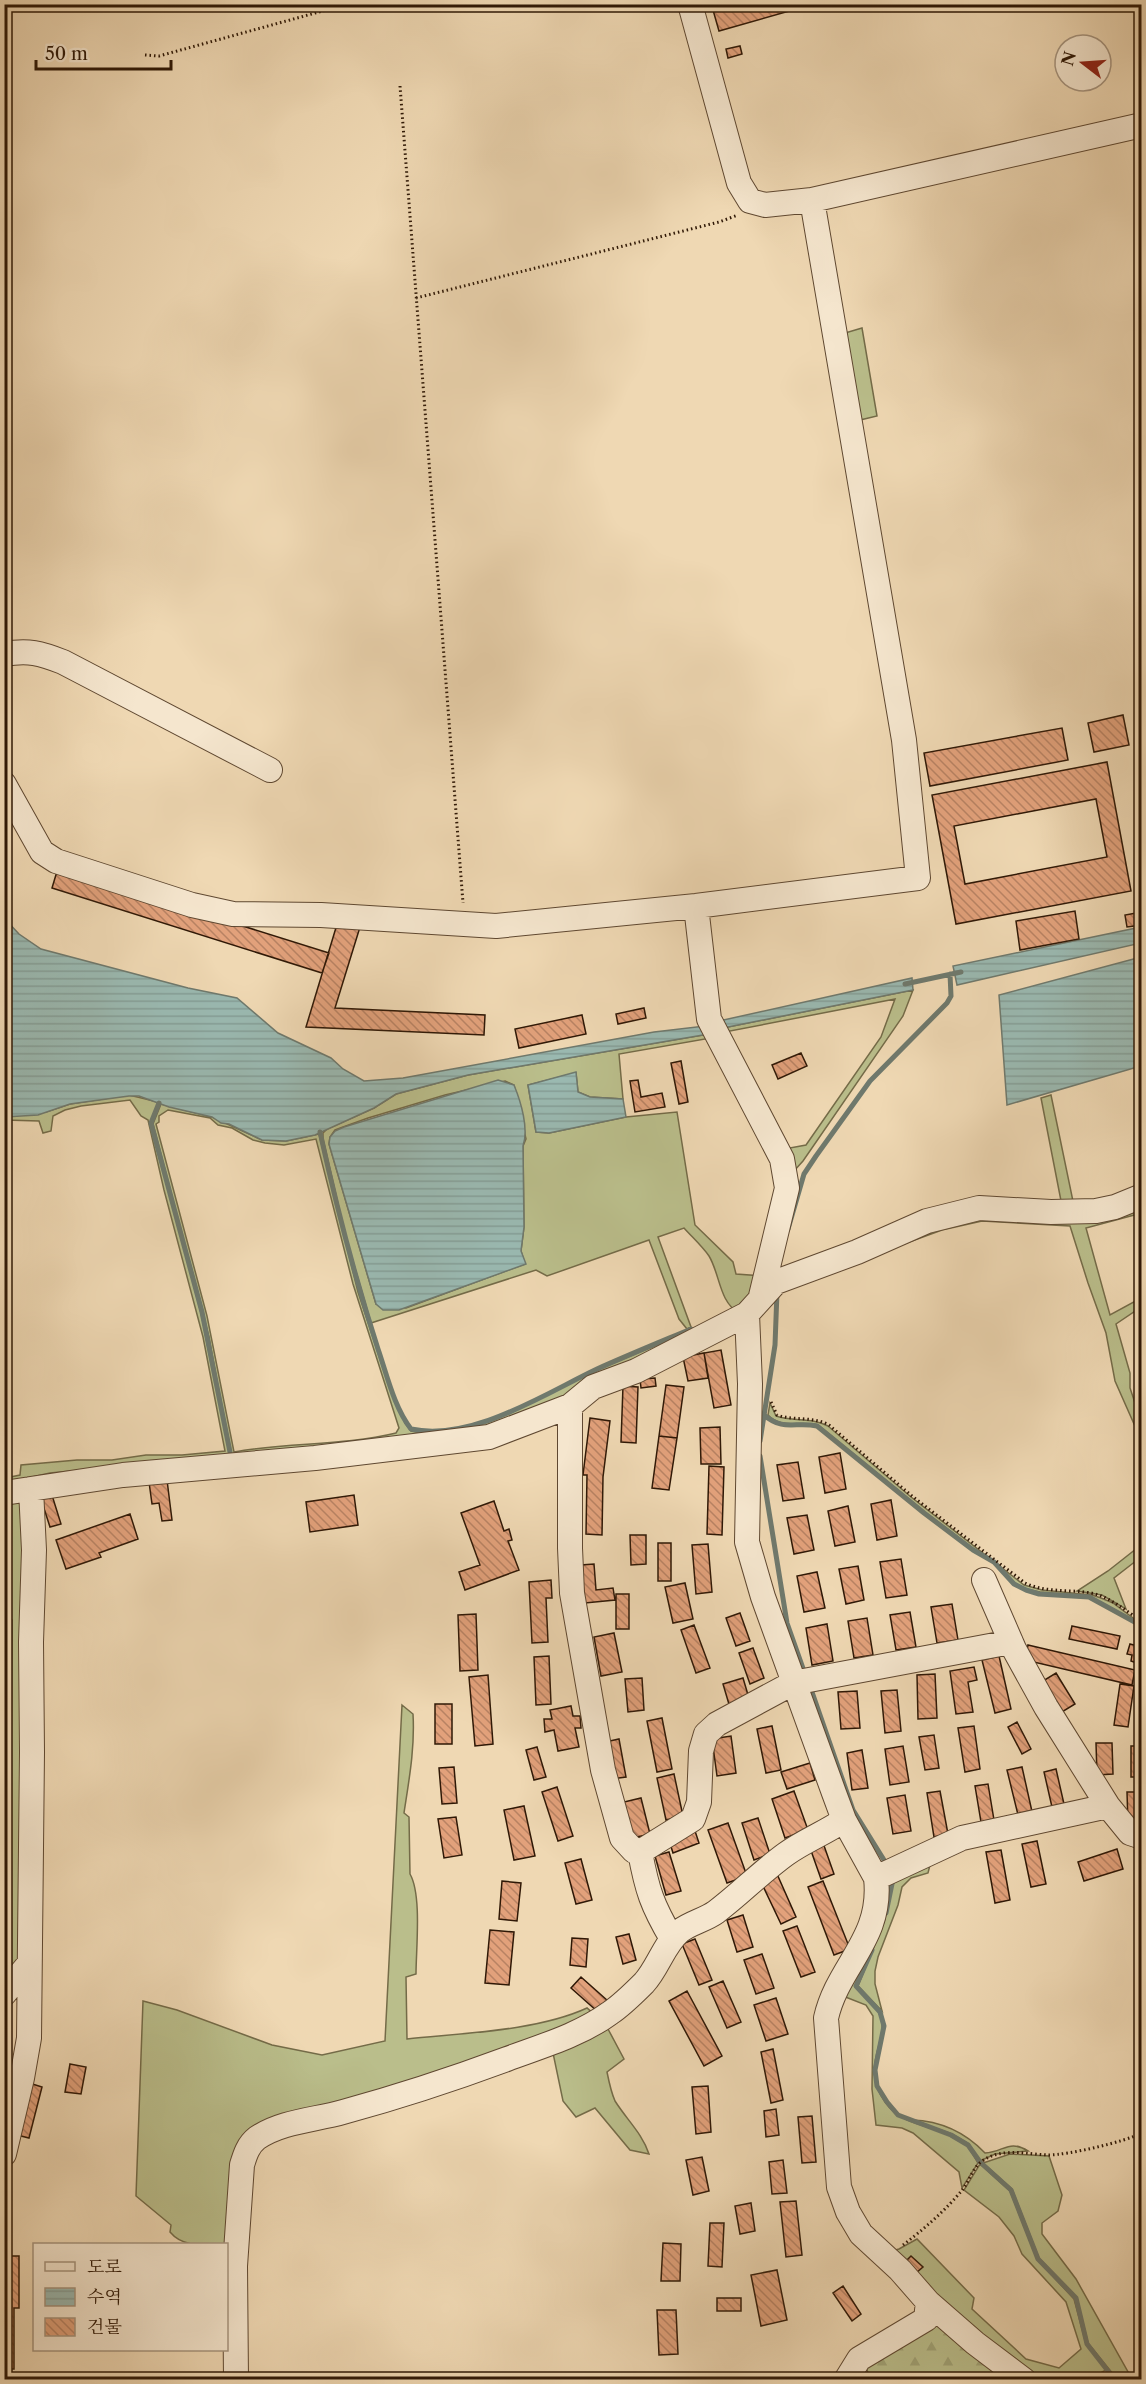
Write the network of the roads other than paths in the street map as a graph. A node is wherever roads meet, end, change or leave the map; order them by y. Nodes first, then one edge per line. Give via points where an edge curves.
1 (690, 4) edge
2 (1142, 125) edge
3 (812, 200) junction
4 (4, 654) edge
5 (270, 770) dead end
6 (4, 784) edge
7 (696, 906) junction
8 (1142, 1196) edge
9 (754, 1306) junction
10 (570, 1407) junction
11 (31, 1489) junction
12 (4, 1493) edge
13 (984, 1580) dead end
14 (1011, 1641) junction
15 (793, 1683) junction
16 (1107, 1806) junction
17 (844, 1820) junction
18 (1142, 1837) edge
19 (640, 1852) junction
20 (876, 1878) junction
21 (672, 1939) junction
22 (28, 1965) junction
23 (4, 1994) edge
24 (4, 2154) edge
25 (928, 2302) junction
26 (236, 2379) edge
27 (846, 2379) edge
28 (1024, 2379) edge

1 - 3 street via 739,183 750,201 765,205
2 - 3 street
3 - 7 street via 904,740 918,878
4 - 5 street via 39,652 63,662
6 - 7 street via 42,852 56,861 233,914 321,915 496,926
7 - 9 street via 709,1019 782,1159 787,1188
8 - 9 street via 1096,1211 980,1208 944,1215 776,1282
9 - 10 street via 636,1371 593,1387
9 - 15 street via 747,1542
10 - 11 street via 508,1431 467,1440 123,1475
10 - 19 street via 572,1593 603,1770 622,1838
11 - 12 street
11 - 22 street via 34,1550
13 - 14 street
14 - 15 street
14 - 16 street
15 - 17 street
15 - 19 street via 706,1734 701,1751 699,1802 693,1819
16 - 18 street via 1130,1833
16 - 20 street via 962,1838
17 - 20 street
17 - 21 street via 787,1853 713,1914
19 - 21 street via 653,1906
20 - 25 street via 877,1902 871,1928 833,1995 826,2018 839,2187 854,2224
21 - 26 street via 645,1982 612,2012 585,2028 474,2072 290,2124 254,2140 242,2166 235,2266
22 - 23 street
22 - 24 street via 29,2038
25 - 27 street via 926,2319 859,2359
25 - 28 street

